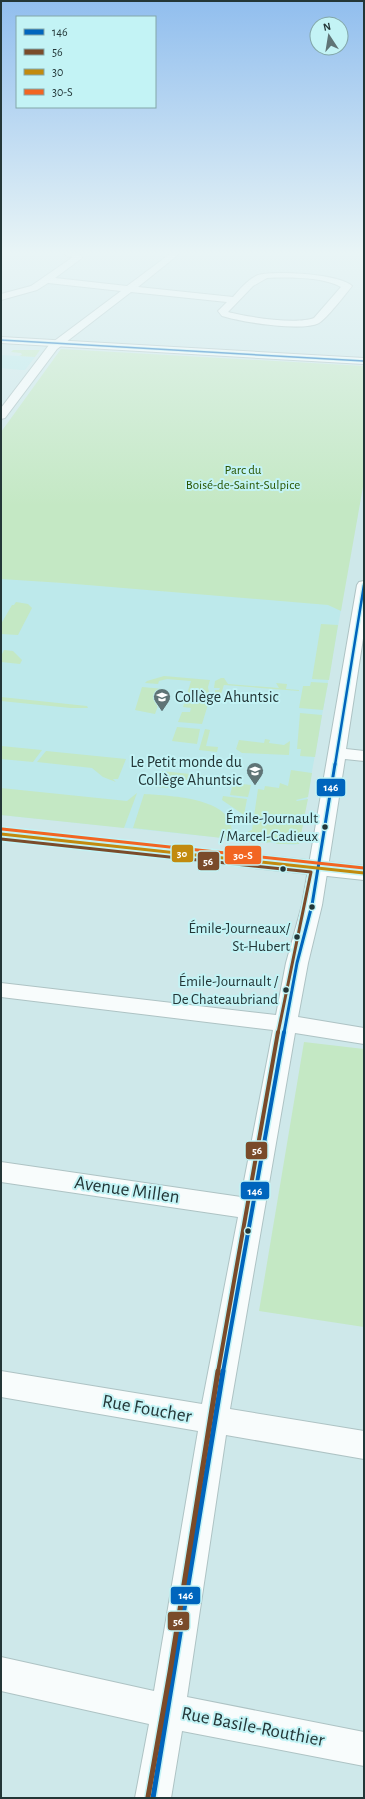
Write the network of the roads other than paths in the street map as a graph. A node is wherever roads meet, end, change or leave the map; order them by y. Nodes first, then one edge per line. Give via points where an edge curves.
1 (20, 338) edge
2 (65, 338) edge
3 (1, 340) edge
4 (60, 342) junction
5 (364, 357) edge
6 (364, 362) edge
7 (1, 416) edge
8 (364, 585) edge
9 (338, 753) junction
10 (364, 756) edge
11 (1, 834) edge
12 (317, 868) junction
13 (364, 873) edge
14 (1, 990) edge
15 (285, 1024) junction
16 (364, 1036) edge
17 (1, 1172) edge
18 (253, 1209) junction
19 (1, 1384) edge
20 (214, 1420) junction
21 (364, 1445) edge
22 (1, 1674) edge
23 (168, 1711) junction
24 (364, 1749) edge
25 (153, 1798) edge

1 - 4 main road
2 - 4 street
3 - 4 main road
4 - 5 main road
4 - 6 main road
4 - 7 street
8 - 9 street
9 - 10 street
9 - 12 street
11 - 12 main road
12 - 13 main road
12 - 15 street via 312,905
14 - 15 street
15 - 16 street
15 - 18 street
17 - 18 street, Avenue Millen
18 - 20 street
19 - 20 street, Rue Foucher
20 - 21 street, Rue Foucher
20 - 23 street
22 - 23 street, Rue Basile-Routhier
23 - 24 street, Rue Basile-Routhier
23 - 25 street

